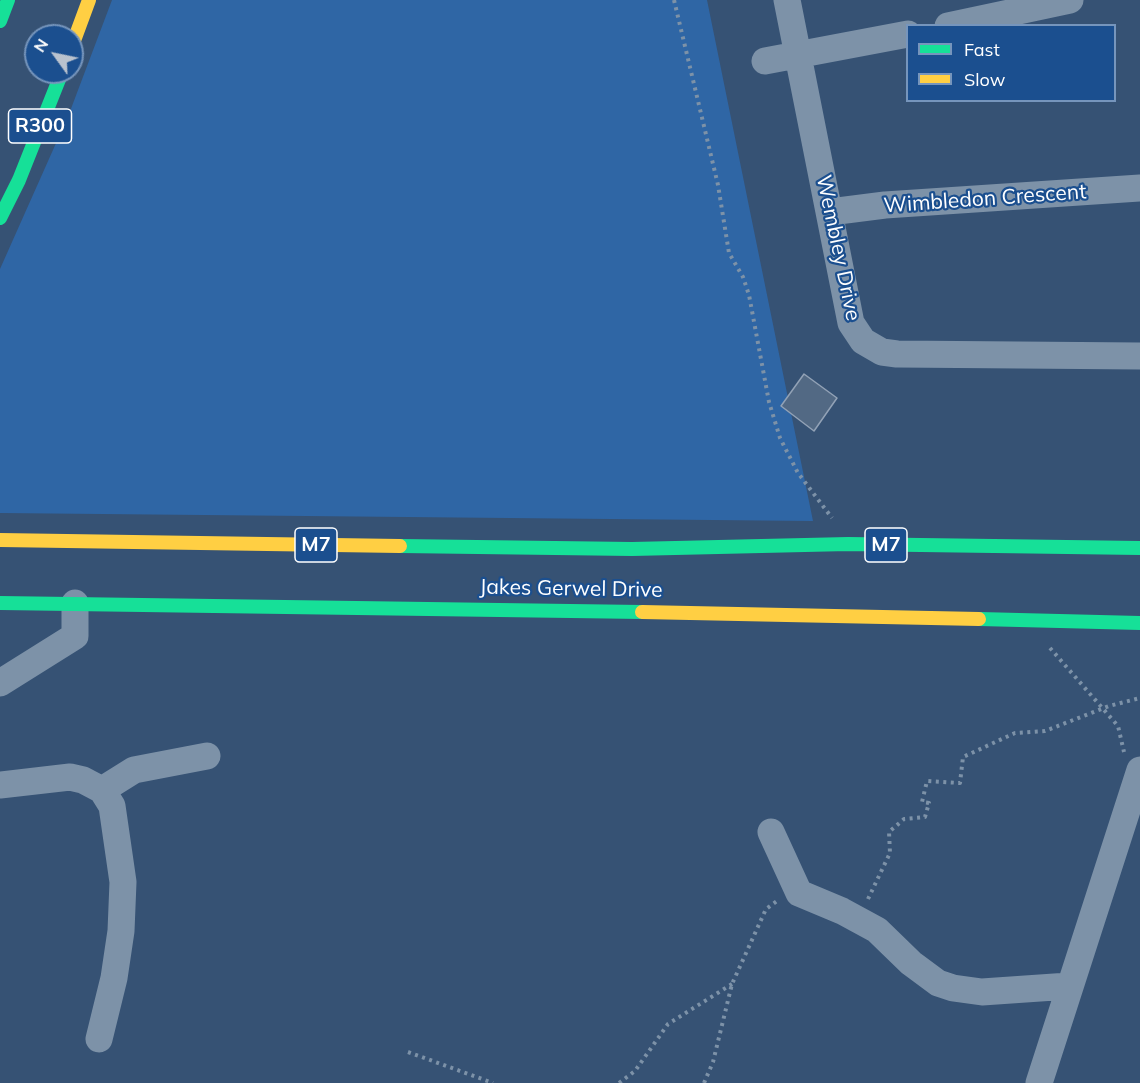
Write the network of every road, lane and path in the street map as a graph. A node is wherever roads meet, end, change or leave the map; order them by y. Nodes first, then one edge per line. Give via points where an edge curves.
1 (8, 0) edge
2 (89, 0) edge
3 (674, 0) edge
4 (787, 0) edge
5 (1070, 0) edge
6 (0, 21) edge
7 (80, 24) edge
8 (957, 24) edge
9 (906, 34) edge
10 (798, 55) junction
11 (765, 61) dead end
12 (57, 84) edge
13 (1140, 188) edge
14 (830, 212) junction
15 (0, 218) edge
16 (1140, 356) edge
17 (0, 540) edge
18 (848, 544) junction
19 (1140, 548) edge
20 (0, 603) edge
21 (75, 603) junction
22 (1046, 621) junction
23 (1140, 623) edge
24 (0, 683) edge
25 (1140, 698) edge
26 (1103, 708) junction
27 (207, 756) dead end
28 (1132, 763) edge
29 (0, 785) edge
30 (102, 790) junction
31 (771, 832) dead end
32 (795, 888) junction
33 (859, 920) junction
34 (732, 984) junction
35 (1069, 986) junction
36 (99, 1039) dead end
37 (408, 1052) dead end
38 (493, 1083) edge
39 (620, 1083) edge
40 (704, 1083) edge
41 (1039, 1083) edge

1 - 6 main road
2 - 7 main road
3 - 18 path via 729,253 749,295 769,402 780,438 798,473 826,507
4 - 10 street, Wembley Drive
5 - 8 street
9 - 10 street
10 - 11 street
10 - 14 street, Wembley Drive
12 - 15 main road, R300
13 - 14 street, Wimbledon Crescent
14 - 16 street, Wembley Drive via 851,323 863,341 882,352
17 - 18 main road, Jakes Gerwel Drive / M7 via 632,549
18 - 19 main road, Jakes Gerwel Drive / M7
20 - 21 main road, Jakes Gerwel Drive
21 - 22 main road, Jakes Gerwel Drive
21 - 24 street via 75,636
22 - 23 main road, Jakes Gerwel Drive
22 - 26 path via 1046,645
25 - 26 path
26 - 28 path via 1118,726
26 - 33 path via 1045,731 1015,733 963,757 960,783 927,781 922,802 929,803 925,817 904,819 889,832 890,853
27 - 30 street via 134,770
28 - 35 street
29 - 30 street via 70,777
30 - 36 street via 112,806 123,882 114,978
31 - 32 street
32 - 33 street via 804,896
32 - 34 path via 766,909
33 - 35 street via 877,930 910,963 938,983 953,988 982,992
34 - 39 path via 668,1024 635,1071
34 - 40 path
35 - 41 street
37 - 38 path

